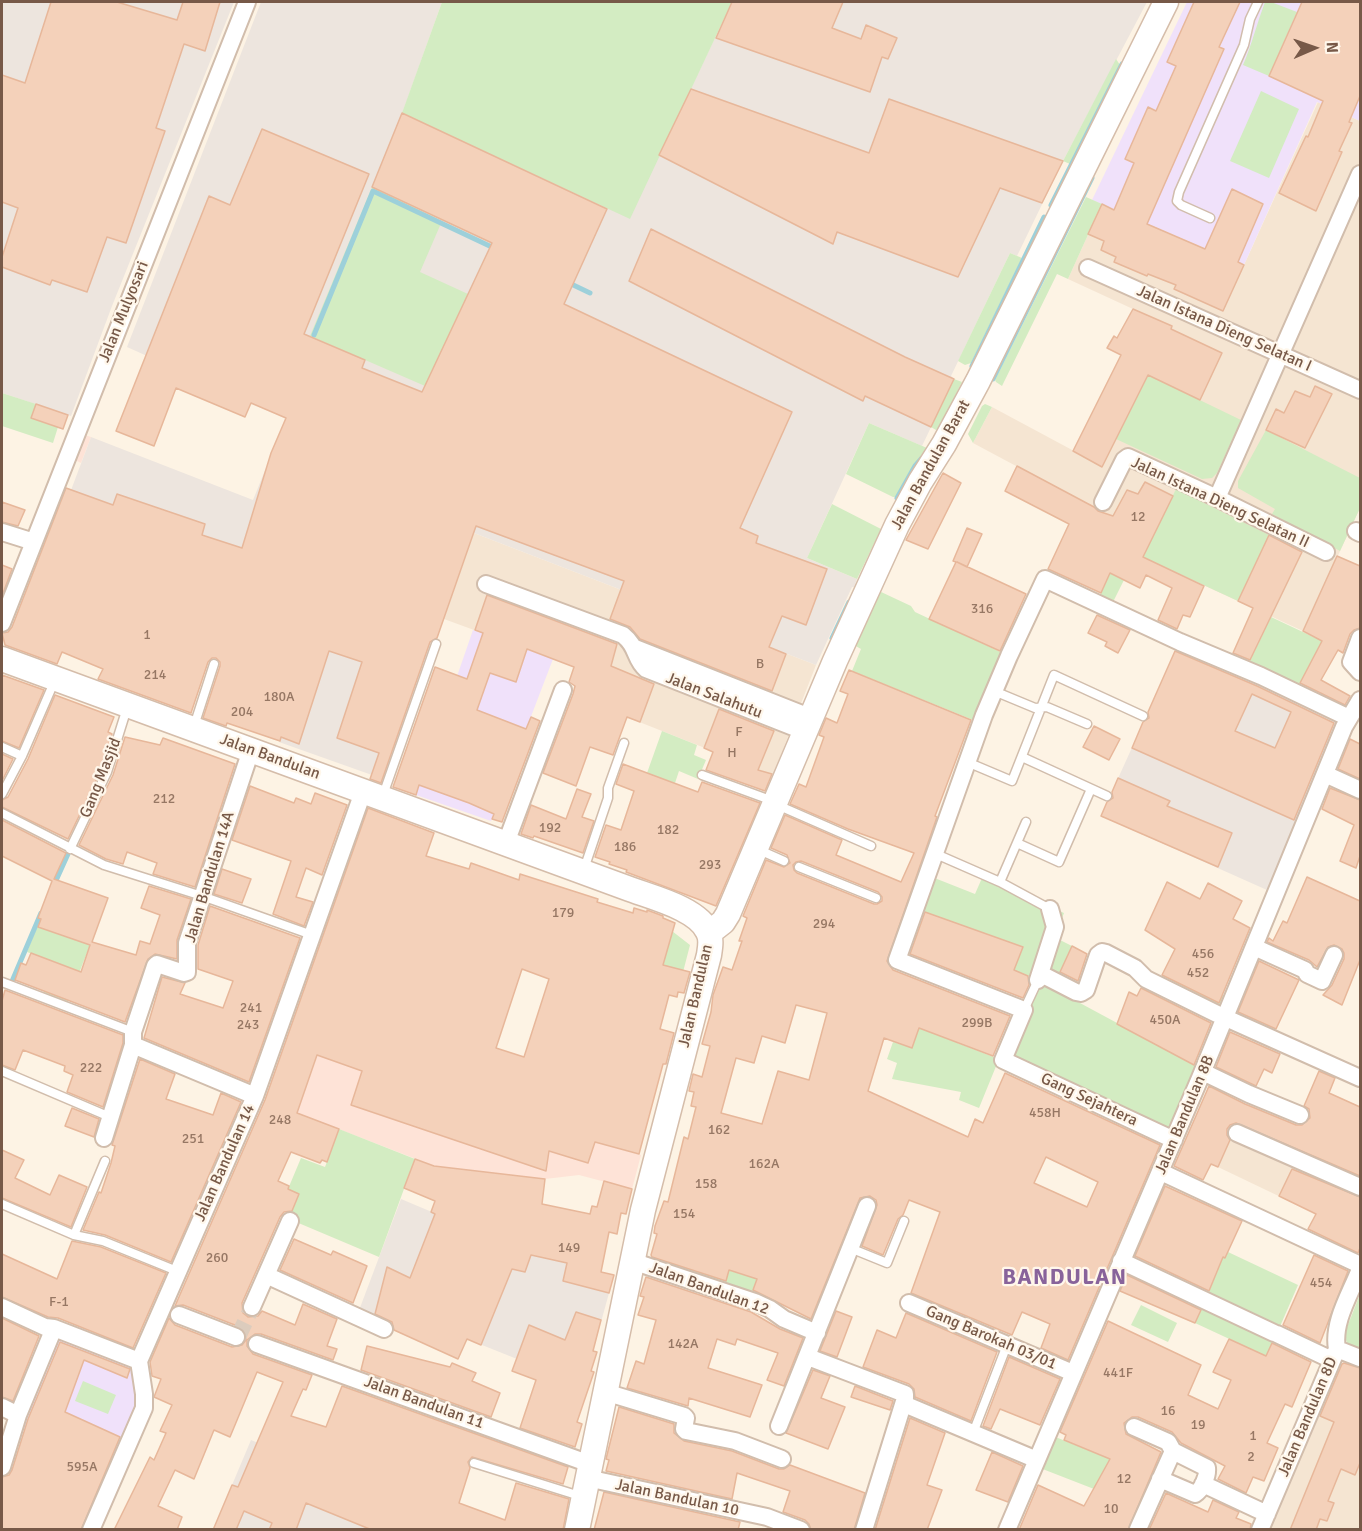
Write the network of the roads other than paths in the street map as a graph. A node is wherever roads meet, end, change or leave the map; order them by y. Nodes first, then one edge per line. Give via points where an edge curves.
1 (247, 2) edge
2 (1166, 2) edge
3 (1258, 2) edge
4 (1360, 174) edge
5 (1210, 218) dead end
6 (1088, 268) dead end
7 (1281, 353) junction
8 (1360, 390) edge
9 (1217, 498) junction
10 (1103, 502) dead end
11 (2, 531) edge
12 (34, 542) junction
13 (1326, 552) dead end
14 (486, 584) dead end
15 (2, 623) edge
16 (1360, 638) edge
17 (436, 644) dead end
18 (2, 659) edge
19 (214, 664) dead end
20 (1360, 672) edge
21 (55, 679) junction
22 (563, 690) dead end
23 (994, 691) junction
24 (1360, 700) edge
25 (128, 705) junction
26 (1041, 708) junction
27 (1143, 716) dead end
28 (1349, 718) junction
29 (1088, 724) dead end
30 (809, 725) junction
31 (193, 729) junction
32 (624, 743) dead end
33 (2, 747) edge
34 (251, 750) junction
35 (22, 756) junction
36 (1022, 757) junction
37 (966, 762) junction
38 (1325, 774) junction
39 (702, 775) dead end
40 (1091, 789) junction
41 (1360, 790) edge
42 (2, 794) edge
43 (373, 795) junction
44 (1107, 796) dead end
45 (776, 803) junction
46 (2, 813) edge
47 (1026, 822) dead end
48 (506, 843) junction
49 (1017, 843) junction
50 (871, 846) dead end
51 (70, 849) junction
52 (756, 849) junction
53 (936, 854) junction
54 (784, 861) dead end
55 (799, 867) dead end
56 (583, 872) junction
57 (1000, 882) junction
58 (202, 896) junction
59 (876, 898) dead end
60 (1050, 909) joint
61 (709, 933) junction
62 (312, 935) junction
63 (1254, 947) junction
64 (1334, 955) dead end
65 (1040, 977) junction
66 (8, 984) edge
67 (1024, 1010) junction
68 (1225, 1018) junction
69 (133, 1038) junction
70 (2, 1071) edge
71 (1203, 1072) junction
72 (1360, 1078) edge
73 (255, 1096) junction
74 (1300, 1115) dead end
75 (110, 1117) junction
76 (1237, 1133) dead end
77 (104, 1138) dead end
78 (1174, 1140) junction
79 (105, 1161) dead end
80 (1161, 1172) junction
81 (1360, 1187) edge
82 (2, 1204) edge
83 (867, 1206) dead end
84 (290, 1221) dead end
85 (904, 1221) dead end
86 (74, 1235) junction
87 (850, 1248) junction
88 (1121, 1261) junction
89 (632, 1262) junction
90 (1360, 1267) edge
91 (177, 1271) junction
92 (266, 1275) junction
93 (909, 1304) dead end
94 (2, 1307) edge
95 (252, 1307) tunnel mouth
96 (169, 1311) junction
97 (54, 1328) junction
98 (384, 1329) dead end
99 (817, 1333) junction
100 (236, 1336) dead end
101 (257, 1344) dead end
102 (1007, 1345) junction
103 (1335, 1354) junction
104 (807, 1358) junction
105 (1360, 1359) edge
106 (139, 1361) junction
107 (1073, 1373) junction
108 (605, 1392) junction
109 (904, 1404) junction
110 (2, 1407) edge
111 (18, 1415) junction
112 (779, 1426) dead end
113 (1134, 1426) dead end
114 (973, 1433) junction
115 (1173, 1450) junction
116 (782, 1459) dead end
117 (1037, 1460) junction
118 (474, 1464) dead end
119 (2, 1467) edge
120 (1160, 1479) junction
121 (587, 1480) junction
122 (1203, 1484) junction
123 (1263, 1522) edge
124 (1007, 1529) edge
125 (1138, 1529) edge
126 (91, 1530) edge
127 (577, 1530) edge
128 (801, 1530) edge
129 (864, 1530) edge

1 - 12 street, Jalan Mulyosari
2 - 30 main road, Jalan Bandulan Barat via 978,381 897,525
3 - 5 lane via 1245,45 1179,192 1177,201 1181,205
4 - 7 street
6 - 7 street, Jalan Istana Dieng Selatan I
7 - 8 street, Jalan Istana Dieng Selatan I
7 - 9 street
9 - 10 street, Jalan Istana Dieng Selatan II via 1128,457
9 - 13 street, Jalan Istana Dieng Selatan II
11 - 12 street
12 - 15 street, Jalan Mulyosari
14 - 30 street, Jalan Salahutu via 623,635 635,648
16 - 20 street via 1351,662
17 - 43 lane
18 - 21 main road, Jalan Bandulan
19 - 31 lane
21 - 25 main road, Jalan Bandulan
21 - 35 lane
22 - 48 street
23 - 26 lane
23 - 28 street via 1046,579
23 - 37 street
24 - 28 street, Jalan Bandulan 8B
25 - 31 main road, Jalan Bandulan
25 - 51 lane, Gang Masjid via 107,772
26 - 27 lane via 1053,675
26 - 29 lane
26 - 36 lane
28 - 38 street, Jalan Bandulan 8B
30 - 45 main road, Jalan Bandulan Barat
31 - 34 main road, Jalan Bandulan
32 - 56 lane
33 - 35 lane
34 - 43 main road, Jalan Bandulan
34 - 58 street, Jalan Bandulan 14A
35 - 42 lane
36 - 37 lane via 1012,780
36 - 40 lane
37 - 53 street
38 - 41 street
38 - 63 street, Jalan Bandulan 8B
39 - 45 lane
40 - 44 lane
40 - 49 lane via 1059,862
43 - 48 main road, Jalan Bandulan
43 - 62 street, Jalan Bandulan 14
45 - 50 lane
45 - 52 main road, Jalan Bandulan Barat
46 - 51 lane
47 - 49 lane
48 - 56 main road, Jalan Bandulan
49 - 57 lane
51 - 58 lane via 104,865
52 - 54 lane
52 - 61 main road, Jalan Bandulan Barat via 728,914
53 - 57 lane
53 - 67 street via 900,934 897,960
55 - 59 lane
56 - 61 main road, Jalan Bandulan via 684,910
57 - 60 lane
58 - 62 lane
58 - 69 street, Jalan Bandulan 14A via 187,943 187,972 155,966
60 - 65 street via 1054,927
61 - 89 main road, Jalan Bandulan via 709,956
62 - 73 street, Jalan Bandulan 14
63 - 64 street via 1323,981
63 - 68 street, Jalan Bandulan 8B
65 - 67 lane
65 - 68 street via 1081,993 1086,990 1102,952
66 - 69 lane
67 - 78 street, Gang Sejahtera via 1003,1060
68 - 71 street, Jalan Bandulan 8B
68 - 72 street
69 - 73 street
69 - 75 street, Jalan Bandulan 14A
70 - 75 lane
71 - 74 street
71 - 78 street, Jalan Bandulan 8B
73 - 91 street, Jalan Bandulan 14
75 - 77 street, Jalan Bandulan 14A
76 - 81 street
78 - 80 street, Jalan Bandulan 8B
79 - 86 lane
80 - 88 street, Jalan Bandulan 8B
80 - 90 street
82 - 86 lane
83 - 87 street
84 - 92 street
85 - 87 lane via 887,1263
86 - 91 lane via 103,1241
87 - 99 street
88 - 103 street via 1276,1333
88 - 107 street, Jalan Bandulan 8B
89 - 99 street, Jalan Bandulan 12 via 755,1302
89 - 108 main road, Jalan Bandulan
90 - 103 street, Jalan Bandulan 8D via 1337,1326
91 - 96 street, Jalan Bandulan 14
92 - 95 street
92 - 98 street
93 - 102 street, Gang Barokah 03/01
94 - 97 street
96 - 100 street
96 - 106 street, Jalan Bandulan 14
97 - 106 street
97 - 111 street
99 - 104 street
101 - 121 street, Jalan Bandulan 11
102 - 107 street, Gang Barokah 03/01
102 - 114 lane
103 - 105 street
103 - 123 street, Jalan Bandulan 8D
104 - 109 street via 903,1392
104 - 112 street
106 - 126 street via 144,1408
107 - 117 street, Jalan Bandulan 8B
108 - 116 street via 684,1416 687,1431 735,1441
108 - 121 main road, Jalan Bandulan
109 - 114 street
109 - 129 street
110 - 111 street
111 - 119 street
113 - 115 street via 1168,1442
114 - 117 street
115 - 120 street
115 - 122 street via 1207,1468
117 - 124 street, Jalan Bandulan 8B
118 - 121 lane
120 - 122 street via 1196,1494
120 - 125 street
121 - 127 main road, Jalan Bandulan
121 - 128 street, Jalan Bandulan 10 via 766,1517
122 - 123 street

